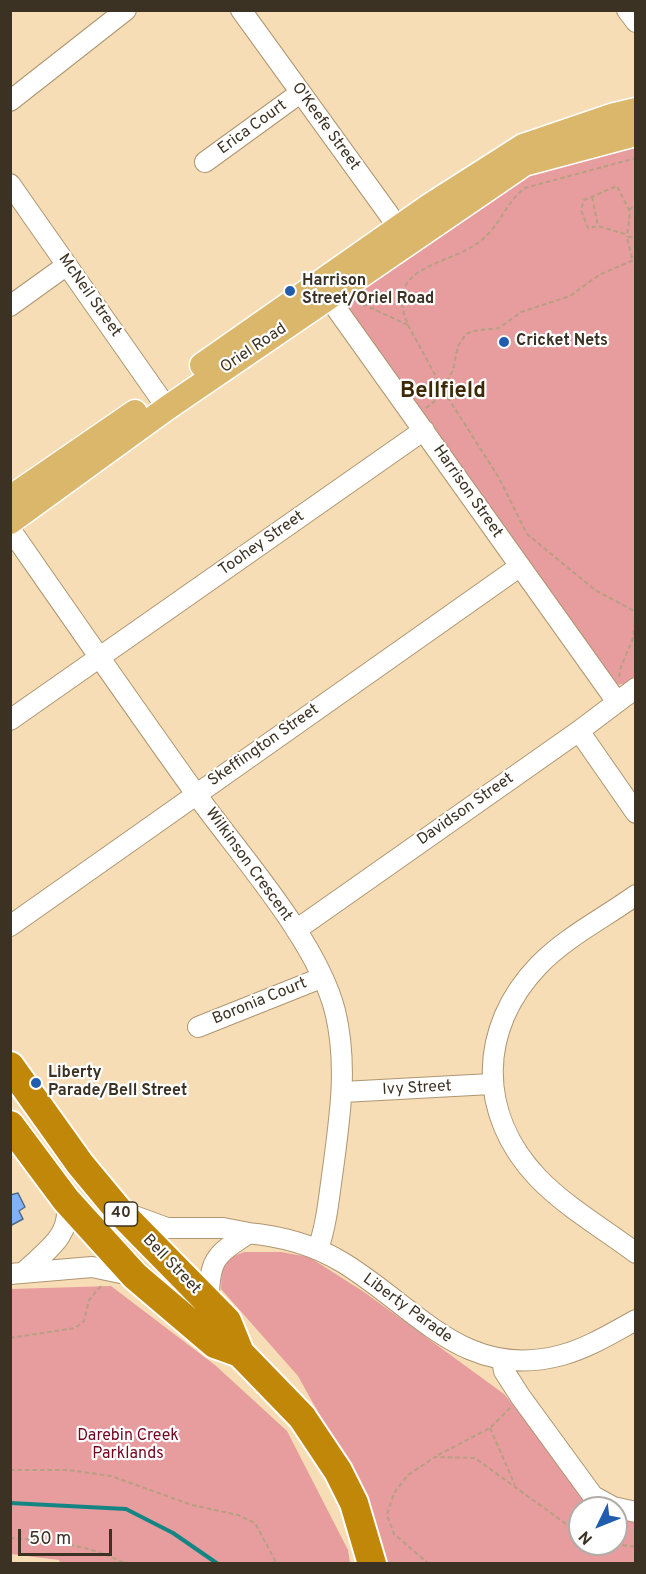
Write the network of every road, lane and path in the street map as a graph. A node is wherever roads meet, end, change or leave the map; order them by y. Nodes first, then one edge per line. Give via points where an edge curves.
1 (126, 10) edge
2 (241, 10) edge
3 (627, 10) edge
4 (636, 22) edge
5 (300, 93) junction
6 (10, 101) edge
7 (636, 110) edge
8 (636, 134) edge
9 (636, 158) edge
10 (205, 162) dead end
11 (10, 184) edge
12 (592, 195) junction
13 (635, 206) edge
14 (629, 210) junction
15 (598, 226) junction
16 (404, 235) junction
17 (626, 236) junction
18 (636, 237) edge
19 (634, 259) edge
20 (67, 266) junction
21 (323, 290) junction
22 (355, 300) dead end
23 (10, 306) edge
24 (408, 325) junction
25 (443, 389) junction
26 (163, 402) junction
27 (424, 430) junction
28 (10, 498) edge
29 (10, 522) edge
30 (10, 529) edge
31 (519, 567) junction
32 (636, 613) edge
33 (99, 658) junction
34 (636, 688) edge
35 (613, 698) junction
36 (10, 720) edge
37 (579, 731) junction
38 (196, 794) junction
39 (636, 813) edge
40 (636, 895) edge
41 (10, 926) edge
42 (296, 930) junction
43 (321, 978) junction
44 (198, 1027) dead end
45 (10, 1066) edge
46 (491, 1084) junction
47 (343, 1092) junction
48 (35, 1100) junction
49 (10, 1114) edge
50 (10, 1125) edge
51 (66, 1200) junction
52 (119, 1211) junction
53 (247, 1233) junction
54 (318, 1249) junction
55 (636, 1254) edge
56 (92, 1267) junction
57 (18, 1273) edge
58 (135, 1276) junction
59 (208, 1303) junction
60 (636, 1320) edge
61 (10, 1338) edge
62 (240, 1353) junction
63 (502, 1359) junction
64 (520, 1396) junction
65 (490, 1428) junction
66 (435, 1457) junction
67 (10, 1470) edge
68 (516, 1488) junction
69 (636, 1512) edge
70 (568, 1525) edge
71 (10, 1538) edge
72 (371, 1556) edge
73 (126, 1563) edge
74 (277, 1563) edge
75 (429, 1563) edge

1 - 6 street
2 - 5 street, O'Keefe Street
3 - 4 street
5 - 10 street, Erica Court
5 - 16 street, O'Keefe Street
7 - 16 main road, Oriel Road via 524,146
8 - 16 main road, Oriel Road via 524,164
9 - 24 path via 525,189 514,197 483,240 412,275 403,292
11 - 20 street, McNeil Street
12 - 14 path via 617,186
12 - 15 path
12 - 15 path via 581,210 588,228
13 - 14 path
14 - 17 path
15 - 17 path
16 - 21 main road, Oriel Road
17 - 18 path
17 - 19 path
19 - 25 path via 599,275 570,296 520,312 499,328 466,334
20 - 23 street
20 - 26 street, McNeil Street
21 - 26 main road, Oriel Road
21 - 27 street, Harrison Street
22 - 24 path
24 - 25 path
25 - 32 path via 499,478 527,534 595,590
26 - 28 main road, Oriel Road
26 - 29 main road, Oriel Road
27 - 31 street, Harrison Street
27 - 33 street, Toohey Street
30 - 33 street, Wilkinson Crescent
31 - 35 street, Harrison Street
31 - 38 street, Skeffington Street
32 - 35 path via 633,638
33 - 36 street, Toohey Street
33 - 38 street, Wilkinson Crescent
34 - 35 street, Davidson Street
35 - 37 street, Davidson Street
37 - 39 street
37 - 42 street, Davidson Street
38 - 41 street, Skeffington Street
38 - 42 street, Wilkinson Crescent
40 - 46 street via 554,952 520,986 496,1040
42 - 43 street, Wilkinson Crescent
43 - 44 street, Boronia Court
43 - 47 street, Wilkinson Crescent via 334,1009
45 - 48 highway, Bell Street / 40
46 - 47 street, Ivy Street
46 - 55 street via 507,1132 530,1168 564,1200
47 - 54 street, Wilkinson Crescent via 325,1227
48 - 49 highway
48 - 52 highway, Bell Street / 40
50 - 51 highway, Bell Street / 40
51 - 57 street via 65,1229 52,1248
51 - 58 highway, Bell Street / 40
52 - 53 street, Liberty Parade via 167,1228 223,1228
52 - 59 highway, Bell Street / 40
53 - 54 street, Liberty Parade via 275,1236
53 - 59 street via 218,1254 210,1274
54 - 63 street, Liberty Parade via 361,1275 455,1345 478,1355
56 - 57 street
56 - 58 street
56 - 61 path via 103,1281 86,1308 84,1321 75,1328
58 - 62 highway, Bell Street / 40 via 215,1344
59 - 62 highway, Bell Street / 40 via 227,1321
60 - 63 street, Liberty Parade via 561,1355 522,1361
62 - 72 highway, Bell Street / 40 via 285,1396 323,1445 354,1503
63 - 64 street via 504,1371
64 - 65 path
64 - 69 street via 593,1496 613,1507
65 - 66 path
65 - 68 path
66 - 68 path via 475,1458
66 - 75 path via 408,1475 394,1493 387,1515 394,1534
67 - 74 path via 69,1470 111,1476 192,1505 238,1515 255,1523
68 - 70 path
71 - 73 path via 50,1540

